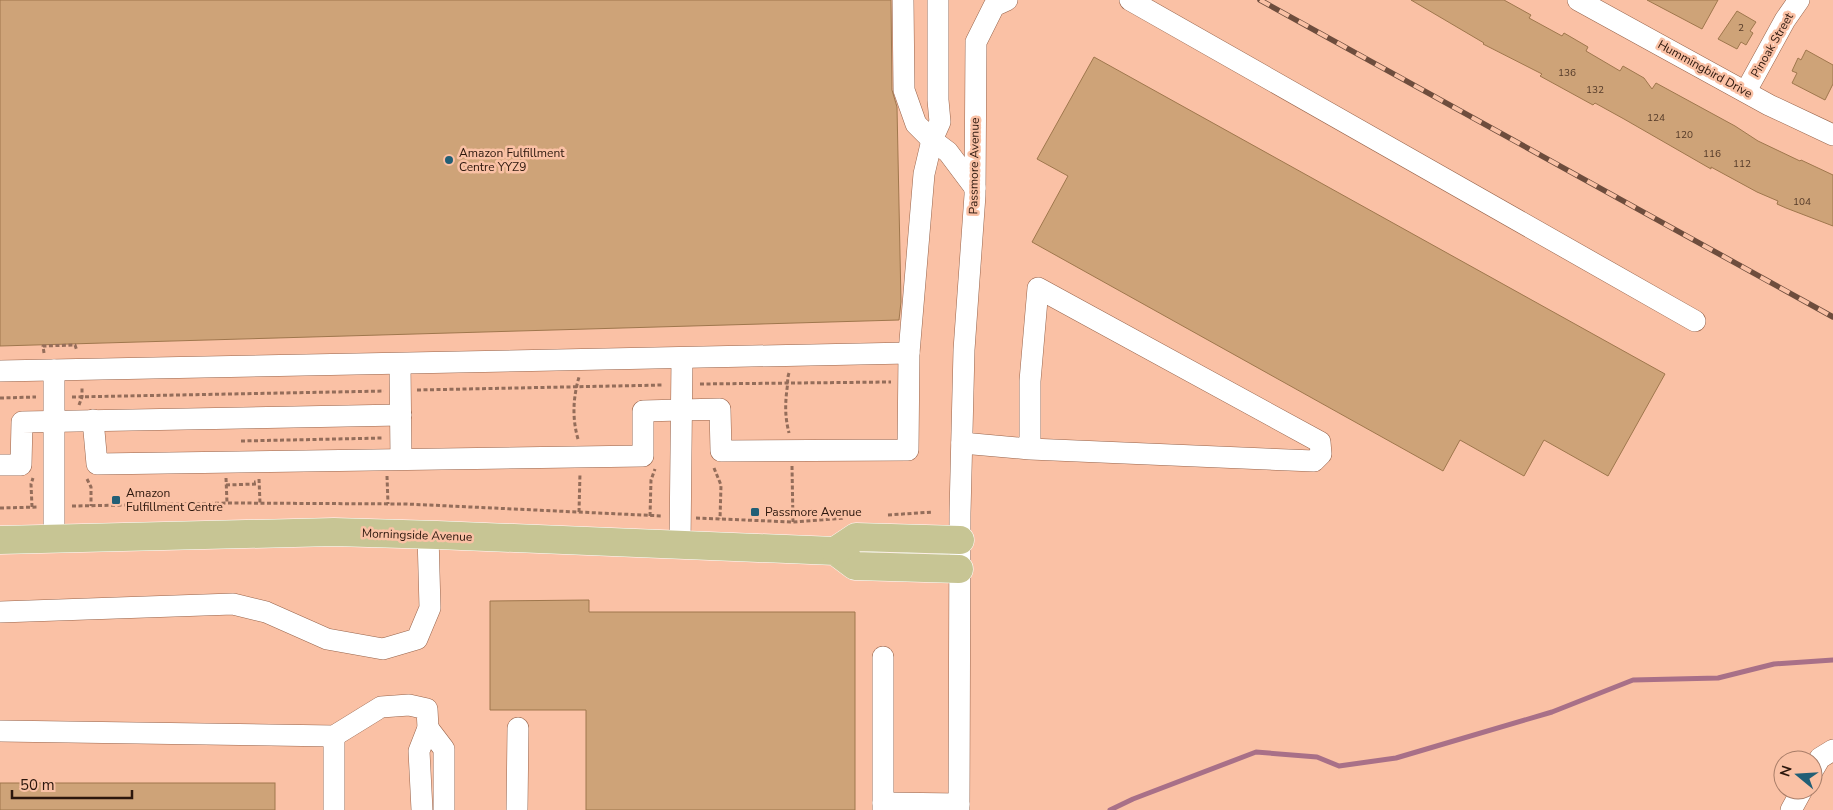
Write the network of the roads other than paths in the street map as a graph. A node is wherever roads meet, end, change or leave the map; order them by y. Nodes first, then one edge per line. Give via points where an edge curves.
1 (903, 0) edge
2 (938, 0) edge
3 (1130, 0) edge
4 (1799, 0) edge
5 (1582, 1) edge
6 (1000, 3) edge
7 (1746, 91) junction
8 (1833, 136) edge
9 (932, 140) junction
10 (975, 188) junction
11 (1695, 320) dead end
12 (909, 353) junction
13 (682, 358) junction
14 (400, 364) junction
15 (54, 370) junction
16 (0, 371) edge
17 (681, 410) junction
18 (401, 415) junction
19 (93, 420) junction
20 (54, 421) junction
21 (962, 443) junction
22 (1030, 449) junction
23 (401, 459) junction
24 (0, 465) edge
25 (428, 535) junction
26 (54, 538) junction
27 (0, 540) edge
28 (960, 540) junction
29 (680, 546) junction
30 (834, 552) junction
31 (959, 569) junction
32 (0, 612) edge
33 (883, 657) dead end
34 (428, 728) junction
35 (518, 728) dead end
36 (0, 731) edge
37 (334, 736) junction
38 (883, 807) edge
39 (958, 807) edge
40 (334, 810) edge
41 (422, 810) edge
42 (444, 810) edge
43 (517, 810) edge

1 - 9 street via 904,90 916,124
2 - 9 street via 940,122
3 - 11 street
4 - 7 street, Pinoak Street
5 - 7 street, Hummingbird Drive
6 - 10 street, Passmore Avenue via 976,42
7 - 8 street, Hummingbird Drive
9 - 10 street via 948,152
9 - 12 street via 924,174
10 - 21 street, Passmore Avenue via 964,350
12 - 13 street
12 - 17 street via 908,450 721,451 720,409
13 - 14 street
13 - 17 street
14 - 15 street
14 - 18 street
15 - 16 street
15 - 20 street
17 - 23 street via 643,411 643,456
17 - 29 street
18 - 19 street
18 - 23 street
19 - 20 street
19 - 23 street via 96,464
20 - 24 street via 22,422 21,465
20 - 26 street
21 - 22 street
21 - 28 street, Passmore Avenue
22 - 22 street via 1314,461 1321,454 1320,442 1038,288 1030,381
25 - 26 main road, Morningside Avenue via 334,532
25 - 29 main road, Morningside Avenue
25 - 32 street via 430,608 417,639 383,649 327,639 266,612 233,604
26 - 27 main road, Morningside Avenue
28 - 30 main road via 856,537
28 - 31 street, Passmore Avenue
29 - 30 main road, Morningside Avenue
30 - 31 main road via 855,566
31 - 39 street, Passmore Avenue
33 - 38 street
34 - 37 street via 427,709 409,705 381,707
34 - 41 street via 419,751
34 - 42 street via 444,749
35 - 43 street
36 - 37 street
37 - 40 street
38 - 39 street

